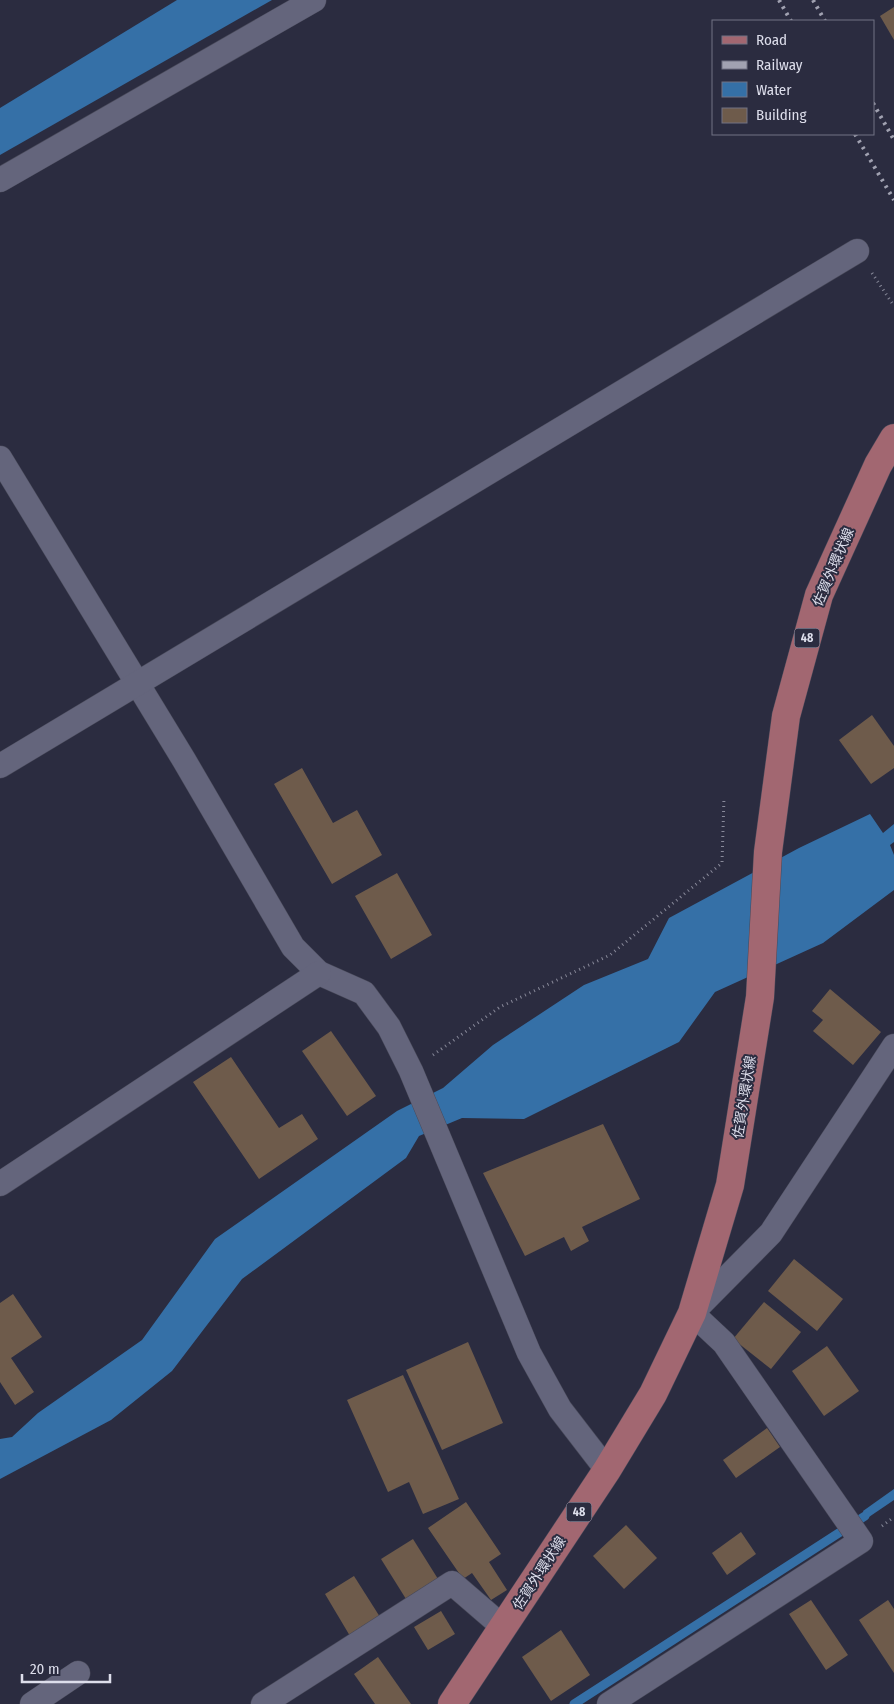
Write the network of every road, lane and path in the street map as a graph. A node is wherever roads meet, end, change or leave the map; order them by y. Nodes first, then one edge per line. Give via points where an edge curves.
1 (314, 0) edge
2 (0, 180) edge
3 (857, 252) joint
4 (894, 306) edge
5 (894, 439) edge
6 (0, 458) edge
7 (136, 683) junction
8 (0, 766) edge
9 (724, 797) dead end
10 (319, 974) junction
11 (894, 1046) edge
12 (414, 1078) junction
13 (0, 1184) edge
14 (692, 1313) junction
15 (607, 1470) junction
16 (503, 1627) junction
17 (78, 1673) dead end
18 (32, 1704) edge
19 (264, 1704) edge
20 (452, 1704) edge
21 (609, 1704) edge

1 - 2 street
3 - 4 path
3 - 7 street
5 - 14 main road, 佐賀外環状線 / 48 via 878,466 819,596 786,716 768,852 760,997 730,1185
6 - 7 street
7 - 8 street
7 - 10 street via 293,947
9 - 12 path via 722,864 610,954 500,1006
10 - 12 street via 364,993 389,1027
10 - 13 street
11 - 14 street via 772,1233
12 - 15 street via 529,1353 560,1409
14 - 15 main road, 佐賀外環状線 / 48 via 653,1394
14 - 21 street via 724,1343 861,1540
15 - 16 main road, 佐賀外環状線 / 48
16 - 19 street via 452,1583
16 - 20 main road, 佐賀外環状線 / 48
17 - 18 street

